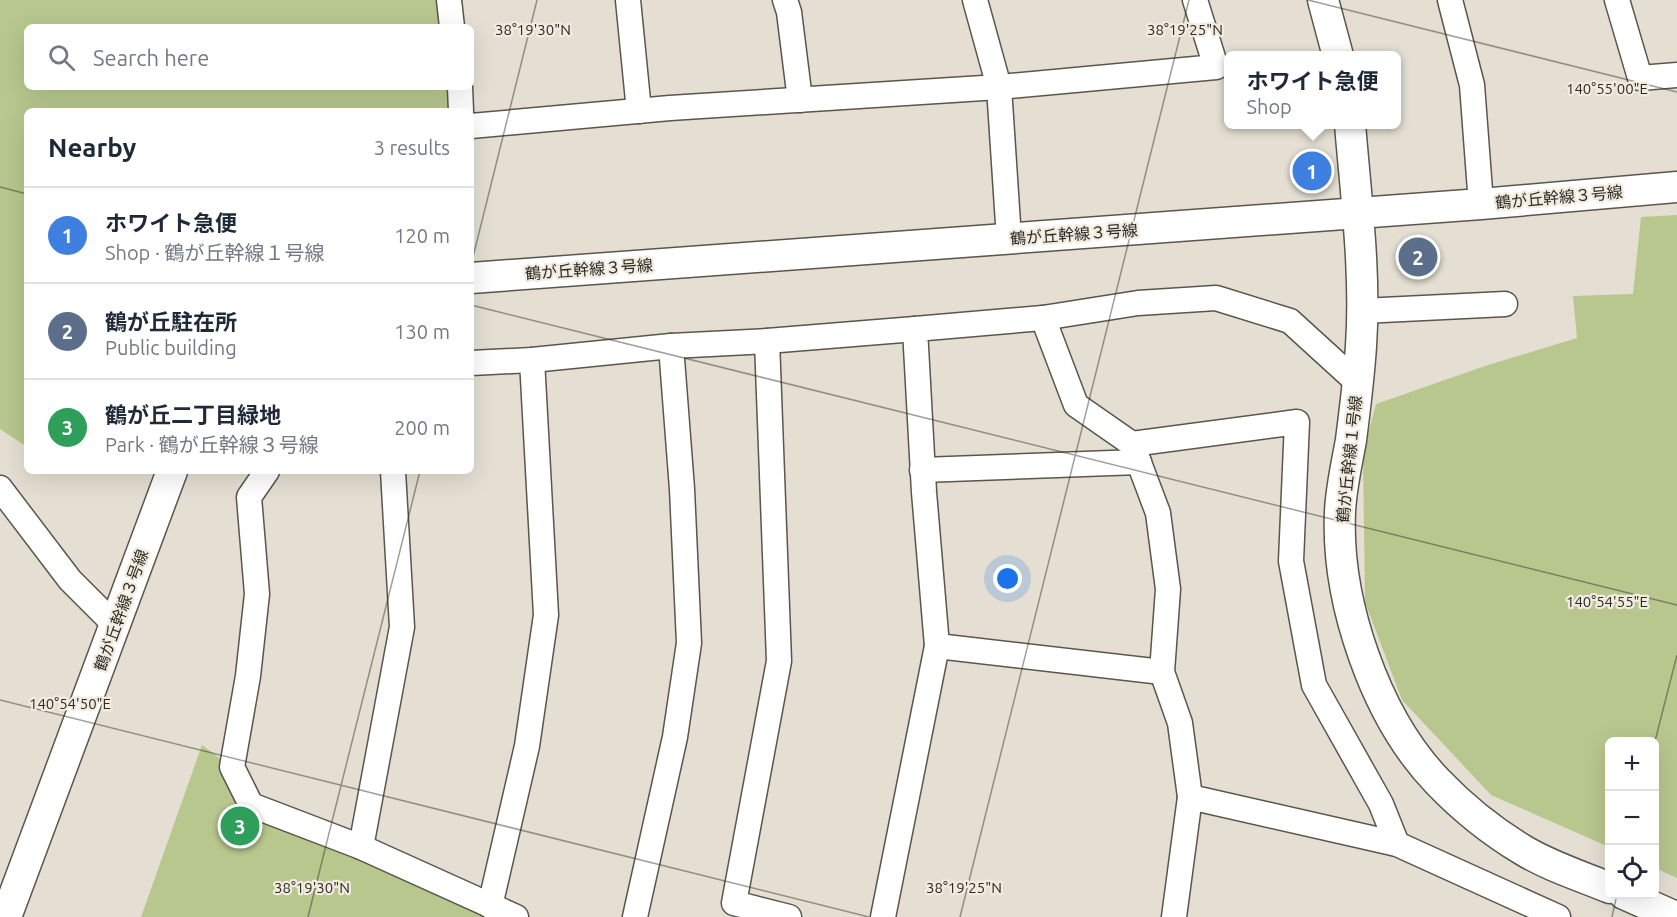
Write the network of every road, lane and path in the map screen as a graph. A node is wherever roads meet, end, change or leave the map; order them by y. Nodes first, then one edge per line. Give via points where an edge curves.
1 (449, 0) edge
2 (628, 0) edge
3 (786, 0) edge
4 (975, 0) edge
5 (1195, 0) edge
6 (1323, 0) edge
7 (1450, 0) edge
8 (1617, 0) edge
9 (452, 24) edge
10 (1337, 51) edge
11 (1677, 75) edge
12 (999, 87) junction
13 (460, 90) edge
14 (800, 100) junction
15 (461, 108) edge
16 (639, 111) junction
17 (474, 126) edge
18 (1350, 129) edge
19 (1677, 187) edge
20 (1481, 204) junction
21 (1358, 213) junction
22 (1009, 239) junction
23 (474, 278) edge
24 (1505, 304) dead end
25 (1362, 311) junction
26 (1043, 318) junction
27 (915, 329) junction
28 (767, 341) junction
29 (671, 346) junction
30 (532, 360) junction
31 (474, 363) edge
32 (1358, 383) junction
33 (1135, 453) junction
34 (922, 470) junction
35 (170, 474) edge
36 (265, 474) edge
37 (393, 474) edge
38 (0, 488) edge
39 (115, 625) junction
40 (937, 646) junction
41 (1162, 672) junction
42 (1190, 797) junction
43 (1397, 844) junction
44 (362, 847) junction
45 (1605, 886) edge
46 (1635, 899) edge
47 (490, 906) junction
48 (6, 917) edge
49 (516, 917) edge
50 (634, 917) edge
51 (789, 917) edge
52 (883, 917) edge
53 (1174, 917) edge
54 (1558, 917) edge
55 (1676, 917) edge

1 - 9 street
2 - 16 street
3 - 14 street
4 - 12 street
5 - 12 street via 1216,67
6 - 10 street
7 - 20 street via 1472,85
8 - 11 street via 1640,78
12 - 14 street
12 - 22 street
13 - 15 street
14 - 16 street
16 - 17 street
18 - 21 street, 鶴が丘幹線１号線
19 - 20 street, 鶴が丘幹線３号線
20 - 21 street, 鶴が丘幹線３号線
21 - 22 street, 鶴が丘幹線３号線
21 - 25 street, 鶴が丘幹線１号線
22 - 23 street, 鶴が丘幹線３号線
24 - 25 street
25 - 32 street, 鶴が丘幹線１号線
26 - 27 street
26 - 32 street via 1138,303 1216,298 1290,321
26 - 33 street via 1076,405
27 - 28 street
27 - 34 street
28 - 29 street
28 - 51 street via 779,661 734,903
29 - 30 street
29 - 50 street via 689,643 675,737
30 - 31 street
30 - 47 street via 546,615 527,746
32 - 45 street, 鶴が丘幹線１号線 via 1340,512 1351,617 1373,679 1412,750 1438,782 1523,850
33 - 34 street
33 - 41 street via 1158,513 1168,589
33 - 43 street via 1298,422 1291,561 1314,685 1380,804
34 - 40 street
35 - 39 street, 鶴が丘幹線３号線
36 - 44 street via 249,497 257,594 249,676 232,767 251,805
37 - 44 street via 402,627
38 - 39 street via 70,580
39 - 48 street, 鶴が丘幹線３号線
40 - 41 street
40 - 52 street
41 - 42 street via 1180,723
42 - 43 street
42 - 53 street
43 - 54 street
44 - 47 street
46 - 55 street
47 - 49 street

